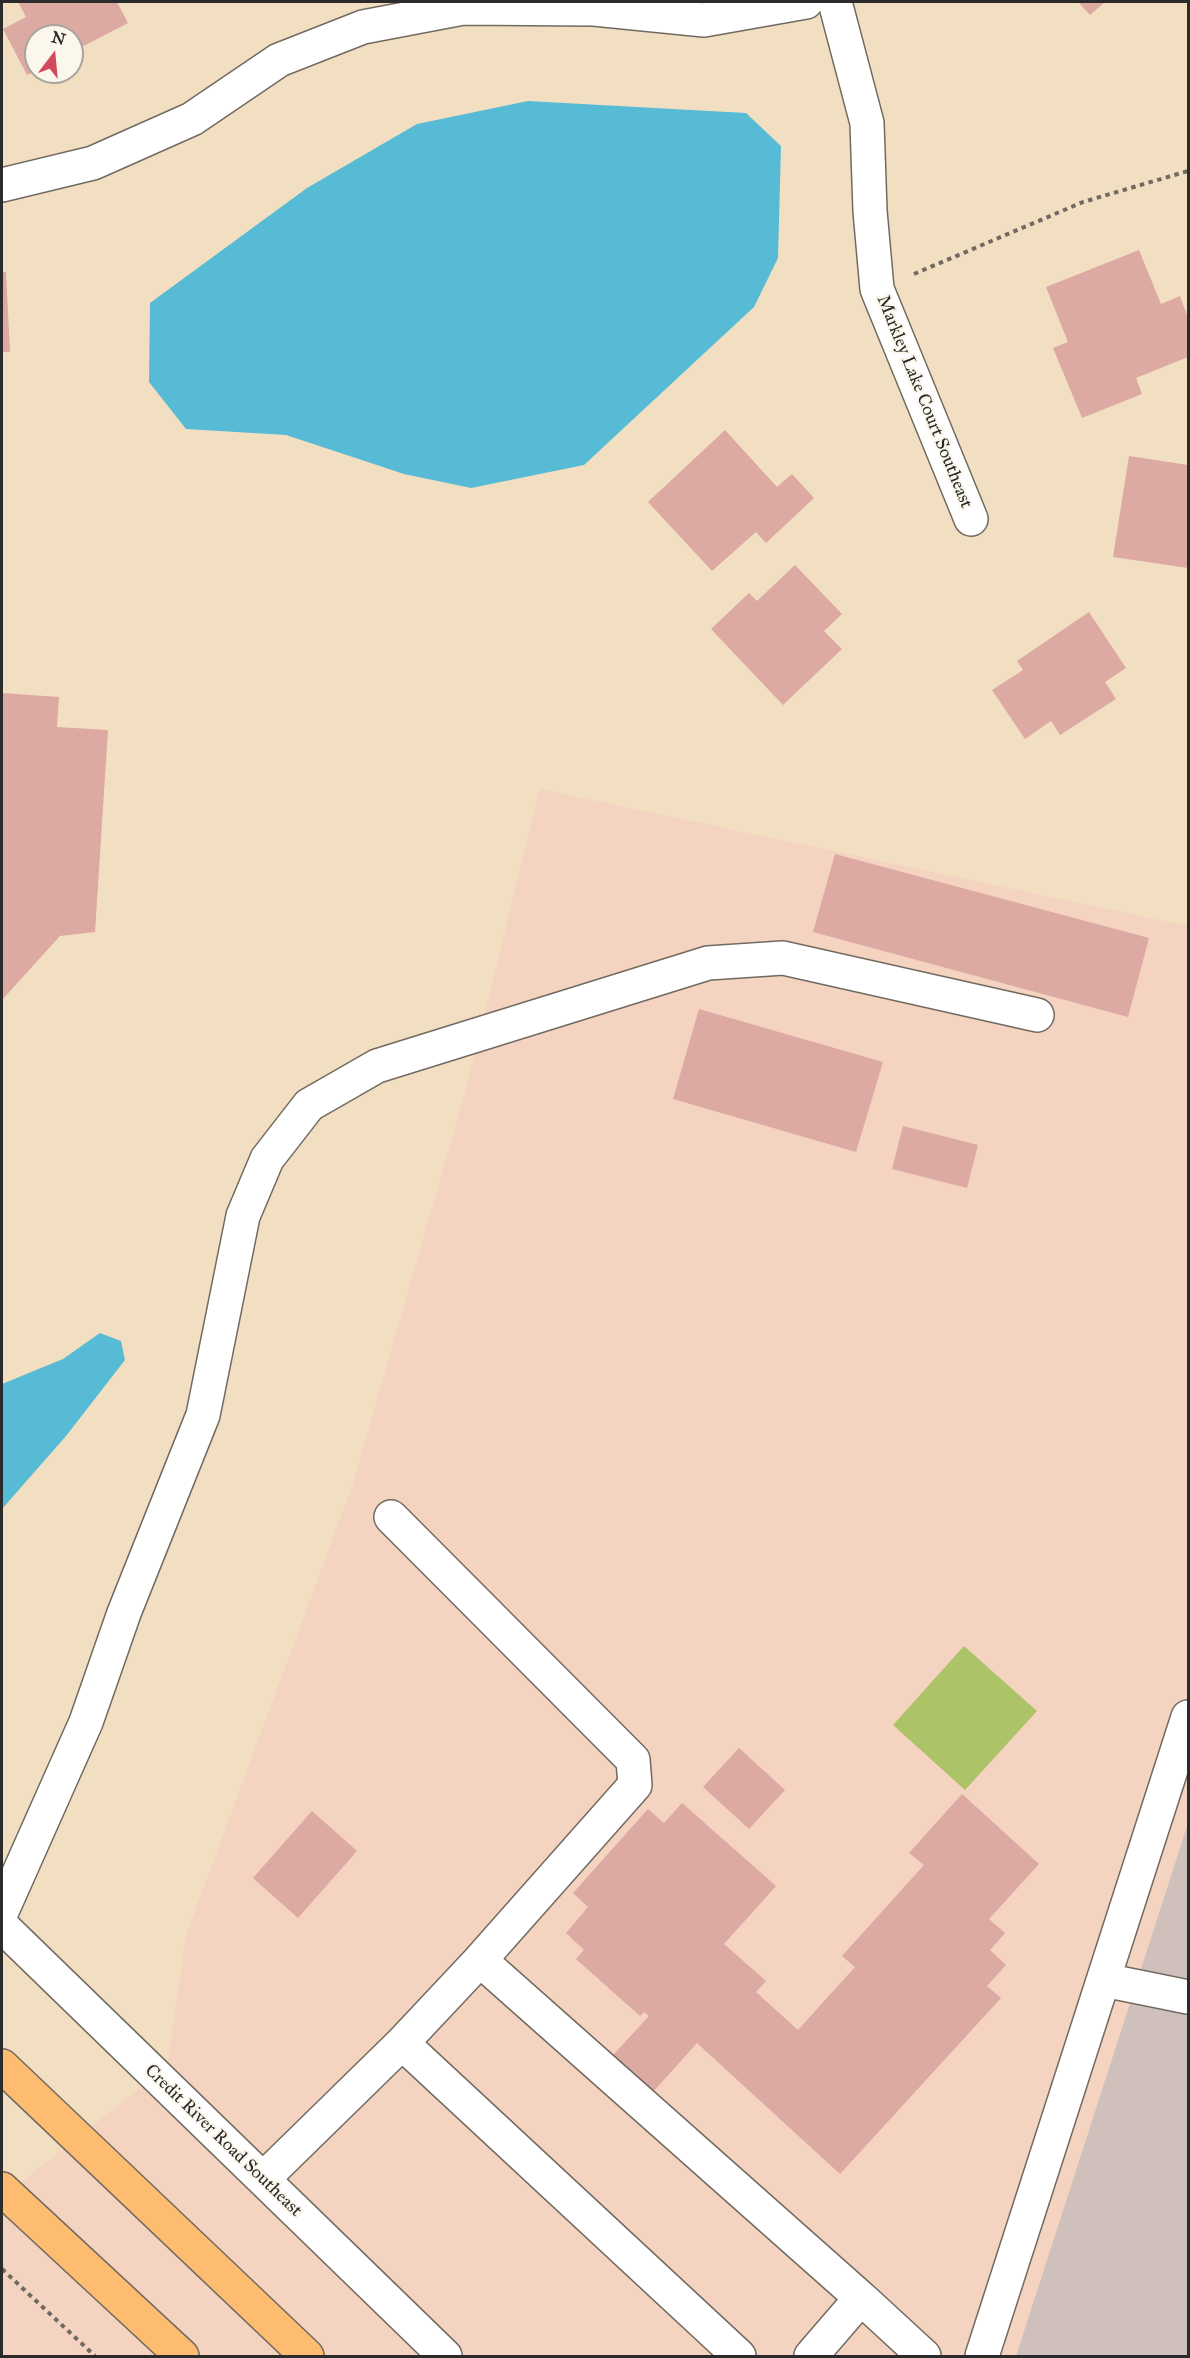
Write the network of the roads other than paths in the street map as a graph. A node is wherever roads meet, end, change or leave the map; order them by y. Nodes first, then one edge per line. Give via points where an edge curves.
1 (806, 2) edge
2 (835, 2) edge
3 (2, 185) edge
4 (971, 519) dead end
5 (1037, 1015) dead end
6 (391, 1517) dead end
7 (1188, 1717) edge
8 (2, 1911) edge
9 (2, 1926) edge
10 (480, 1960) junction
11 (1104, 1980) junction
12 (1188, 1997) edge
13 (402, 2043) junction
14 (2, 2066) edge
15 (262, 2179) junction
16 (2, 2189) edge
17 (861, 2298) junction
18 (182, 2356) edge
19 (307, 2356) edge
20 (445, 2356) edge
21 (739, 2356) edge
22 (811, 2356) edge
23 (924, 2356) edge
24 (982, 2356) edge

1 - 3 street via 704,20 594,9 463,8 363,27 279,60 192,119 93,163
2 - 4 street, Markley Lake Court Southeast via 867,123 878,290
5 - 8 street via 783,958 708,963 377,1066 309,1105 267,1159 243,1216 203,1415 124,1613 86,1722
6 - 10 street via 633,1760 635,1785
7 - 11 street
9 - 15 street, Credit River Road Southeast
10 - 13 street
10 - 17 street
11 - 12 street
11 - 24 street
13 - 15 street
13 - 21 street
14 - 19 main road
15 - 20 street, Credit River Road Southeast
16 - 18 main road
17 - 22 street
17 - 23 street

